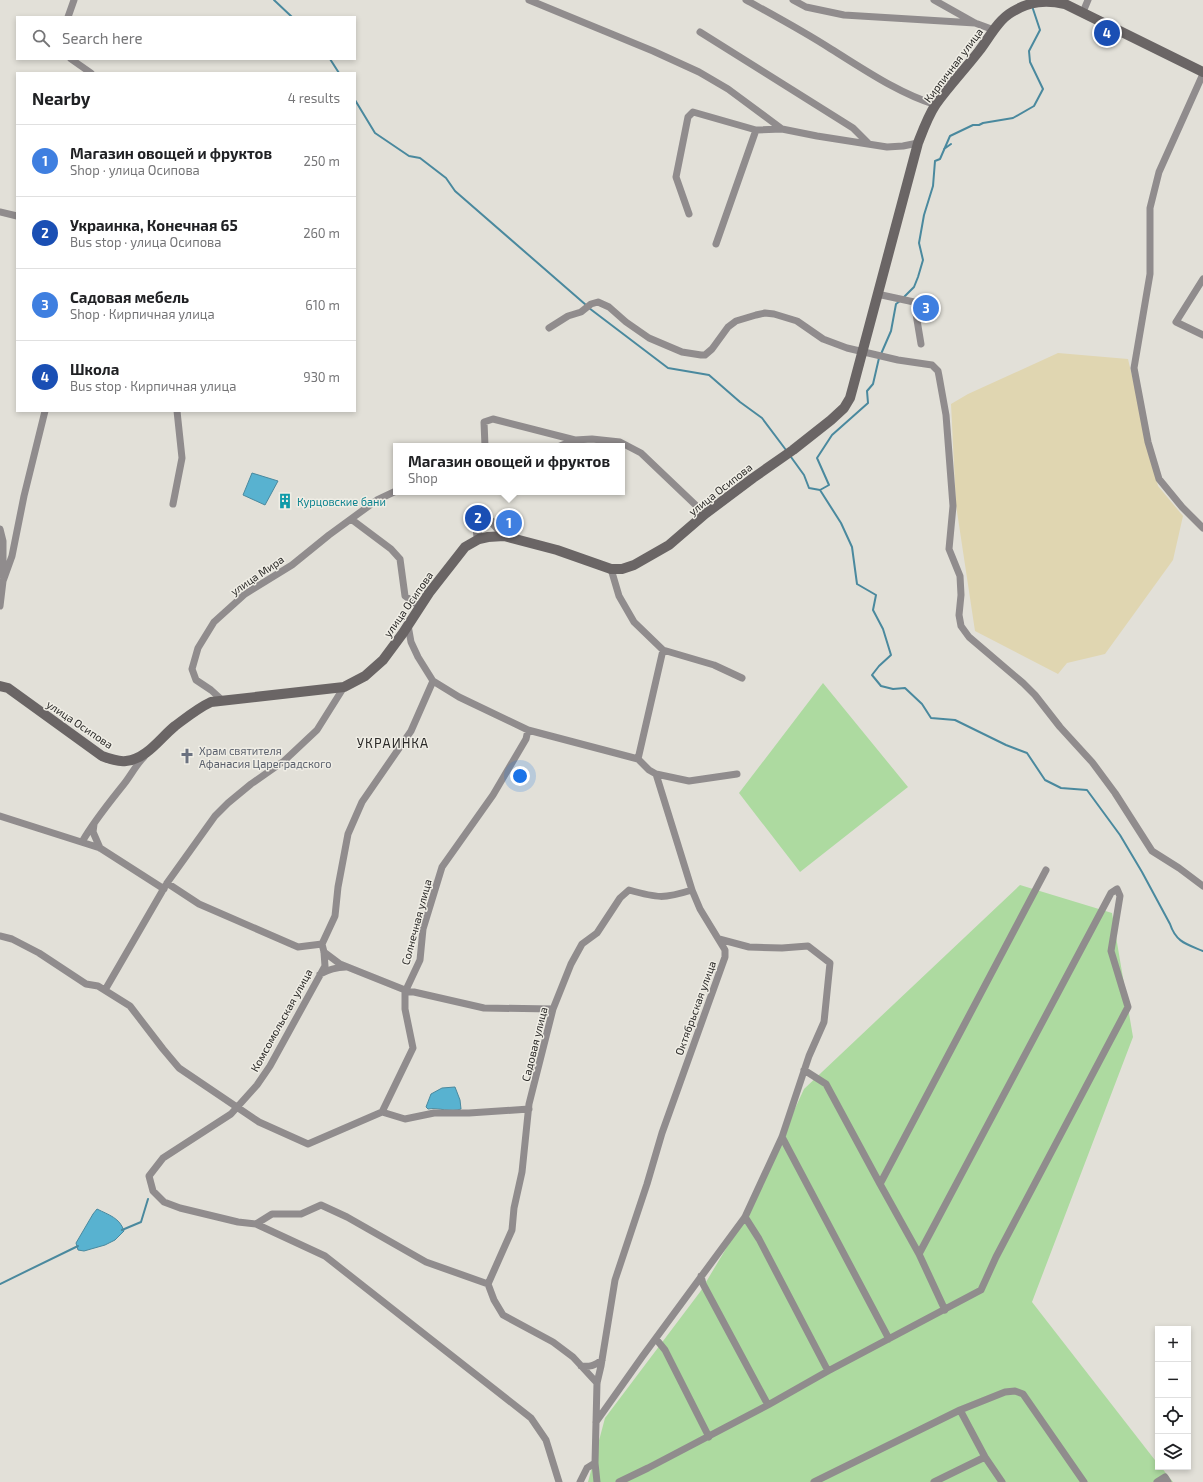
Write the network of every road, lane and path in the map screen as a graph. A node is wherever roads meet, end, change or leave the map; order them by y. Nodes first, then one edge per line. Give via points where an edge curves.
1 (74, 0) edge
2 (529, 0) edge
3 (746, 0) edge
4 (793, 0) edge
5 (934, 0) edge
6 (1088, 0) edge
7 (1083, 12) junction
8 (68, 16) edge
9 (975, 23) junction
10 (994, 30) junction
11 (700, 32) dead end
12 (72, 60) edge
13 (90, 72) edge
14 (1203, 73) edge
15 (936, 105) junction
16 (782, 129) junction
17 (756, 130) junction
18 (868, 143) junction
19 (918, 143) junction
20 (0, 212) edge
21 (689, 214) dead end
22 (16, 216) edge
23 (716, 244) dead end
24 (1203, 279) edge
25 (877, 294) junction
26 (549, 328) dead end
27 (1203, 335) edge
28 (921, 344) dead end
29 (862, 351) junction
30 (844, 408) joint
31 (44, 412) edge
32 (178, 412) edge
33 (575, 440) junction
34 (484, 443) edge
35 (568, 443) edge
36 (622, 443) edge
37 (625, 445) edge
38 (393, 492) edge
39 (173, 504) dead end
40 (705, 514) junction
41 (351, 519) junction
42 (1202, 525) edge
43 (0, 529) edge
44 (504, 536) junction
45 (479, 539) junction
46 (611, 569) junction
47 (3, 581) junction
48 (0, 606) edge
49 (420, 606) junction
50 (408, 625) junction
51 (663, 650) junction
52 (742, 678) dead end
53 (433, 681) junction
54 (0, 686) edge
55 (344, 687) junction
56 (222, 700) junction
57 (528, 730) junction
58 (150, 750) junction
59 (638, 759) junction
60 (656, 774) junction
61 (737, 774) dead end
62 (0, 816) edge
63 (94, 821) junction
64 (82, 842) junction
65 (100, 848) junction
66 (1046, 870) dead end
67 (165, 886) junction
68 (1203, 886) edge
69 (692, 890) junction
70 (0, 936) edge
71 (719, 939) junction
72 (322, 944) junction
73 (324, 952) junction
74 (348, 967) junction
75 (320, 974) junction
76 (105, 990) junction
77 (405, 992) junction
78 (553, 1010) junction
79 (804, 1070) junction
80 (238, 1107) junction
81 (529, 1109) junction
82 (382, 1112) junction
83 (782, 1137) junction
84 (880, 1184) junction
85 (745, 1217) junction
86 (256, 1224) junction
87 (919, 1254) junction
88 (701, 1276) junction
89 (488, 1284) junction
90 (945, 1310) junction
91 (656, 1339) junction
92 (889, 1339) junction
93 (602, 1360) junction
94 (581, 1366) junction
95 (828, 1371) junction
96 (596, 1383) junction
97 (768, 1405) junction
98 (960, 1410) junction
99 (596, 1423) junction
100 (709, 1437) junction
101 (985, 1457) junction
102 (595, 1463) junction
103 (559, 1482) edge
104 (580, 1482) edge
105 (597, 1482) edge
106 (619, 1482) edge
107 (814, 1482) edge
108 (934, 1482) edge
109 (1002, 1482) edge
110 (1084, 1482) edge
111 (1157, 1482) edge
112 (1168, 1482) edge

1 - 8 street
2 - 16 street via 699,72 728,89
3 - 15 street via 886,82 918,99
4 - 9 street via 806,7 844,15
5 - 9 street
6 - 7 street
7 - 10 main road, Кирпичная улица via 1065,4 1032,3 1011,12
7 - 14 main road, Кирпичная улица
9 - 10 street
10 - 15 main road, Кирпичная улица
11 - 18 street via 853,128
12 - 13 street
14 - 42 street via 1159,172 1150,208 1150,274 1134,368 1148,442 1159,479 1182,507
15 - 19 main road, Кирпичная улица
16 - 17 street
16 - 18 street
17 - 21 street via 693,112 688,117 676,177
17 - 23 street
18 - 19 street via 887,147
19 - 25 main road, Кирпичная улица
20 - 22 street
24 - 27 street via 1176,322
25 - 28 street via 914,302
25 - 29 main road, Кирпичная улица
26 - 29 street via 598,302 609,307 649,338 682,352 705,355 736,321 770,314 782,315 797,321 823,339
29 - 30 main road, Кирпичная улица via 850,398
29 - 68 street via 898,360 927,363 938,372 946,415 953,506 949,549 960,576 959,615 961,626 968,637 1035,695 1092,762 1152,851
30 - 40 main road, улица Осипова via 793,450
31 - 47 street via 12,556
32 - 39 street via 182,458
33 - 34 street via 493,419 484,422
33 - 35 street
33 - 36 street via 592,439
37 - 40 street via 641,453
38 - 41 street, улица Мира via 377,500
40 - 46 main road, улица Осипова via 674,541 650,556 622,569
41 - 49 street via 391,549 400,560 405,596
41 - 56 street, улица Мира via 292,565 245,594 214,622 198,648 192,669 196,680
43 - 47 street
44 - 45 main road, улица Осипова
44 - 45 street via 486,520 478,526
44 - 46 main road, улица Осипова via 558,550
45 - 49 main road, улица Осипова via 465,548
46 - 51 street via 619,596 634,622
47 - 48 street
49 - 50 main road, улица Осипова
50 - 53 street via 411,642
50 - 55 main road, улица Осипова via 383,660 365,676
51 - 52 street via 714,665
51 - 59 street
53 - 57 street via 459,697
53 - 72 street via 410,731 362,802 348,834 335,916
54 - 58 main road, улица Осипова via 8,688 102,756 124,762 140,757
55 - 56 main road, улица Осипова
55 - 67 street via 317,730 284,761 251,784 215,816
56 - 58 main road, улица Осипова via 199,708
57 - 59 street
57 - 77 street, Солнечная улица via 526,739 493,794 442,867 423,929 420,960
58 - 63 street
59 - 60 street
60 - 61 street via 689,781
60 - 69 street, Октябрьская улица
62 - 64 street
63 - 64 street
63 - 65 street via 93,832
64 - 65 street
65 - 67 street
66 - 84 street
67 - 72 street via 198,904 298,947
67 - 76 street
69 - 71 street, Октябрьская улица via 700,909
69 - 78 street, Садовая улица via 669,897 655,897 629,890 620,898 597,933 582,944 571,964
70 - 76 street via 12,939 39,953 86,984
71 - 79 street via 749,947 808,946 830,963 824,1022
71 - 93 street, Октябрьская улица via 725,950 725,957 662,1132 615,1280
72 - 73 street, Комсомольская улица
73 - 74 street
73 - 75 street, Комсомольская улица via 325,966
74 - 75 street via 339,967
74 - 77 street
75 - 80 street, Комсомольская улица via 270,1066
76 - 80 street via 130,1006 179,1068
77 - 78 street via 484,1008
77 - 82 street, Солнечная улица via 405,1009 413,1048
78 - 81 street, Садовая улица
79 - 83 street
79 - 84 street via 826,1084
80 - 82 street via 259,1122 308,1144
80 - 86 street, Комсомольская улица via 163,1158 149,1176 153,1191 164,1202 238,1222
81 - 82 street via 434,1113 406,1119
81 - 89 street, Садовая улица via 512,1230
83 - 85 street
83 - 92 street
84 - 87 street
85 - 88 street
85 - 95 street
86 - 89 street via 272,1214 301,1214 321,1205 426,1262
86 - 103 street via 325,1256 531,1418 546,1440
87 - 90 street
87 - 90 street via 1111,893 1117,889 1120,896 1111,951 1128,1007 981,1290
88 - 91 street
88 - 97 street
89 - 94 street via 503,1315 553,1342
90 - 92 street
91 - 99 street
91 - 100 street via 665,1350
92 - 95 street
93 - 94 street via 595,1366
93 - 96 street, Октябрьская улица
94 - 96 street
95 - 97 street
96 - 99 street, Октябрьская улица
97 - 100 street
98 - 101 street
98 - 107 street
98 - 110 street via 1005,1392 1015,1390 1023,1394
99 - 102 street, Октябрьская улица
100 - 106 street
101 - 108 street
101 - 109 street
102 - 104 street via 587,1468
102 - 105 street, Октябрьская улица
111 - 112 street via 1165,1477

